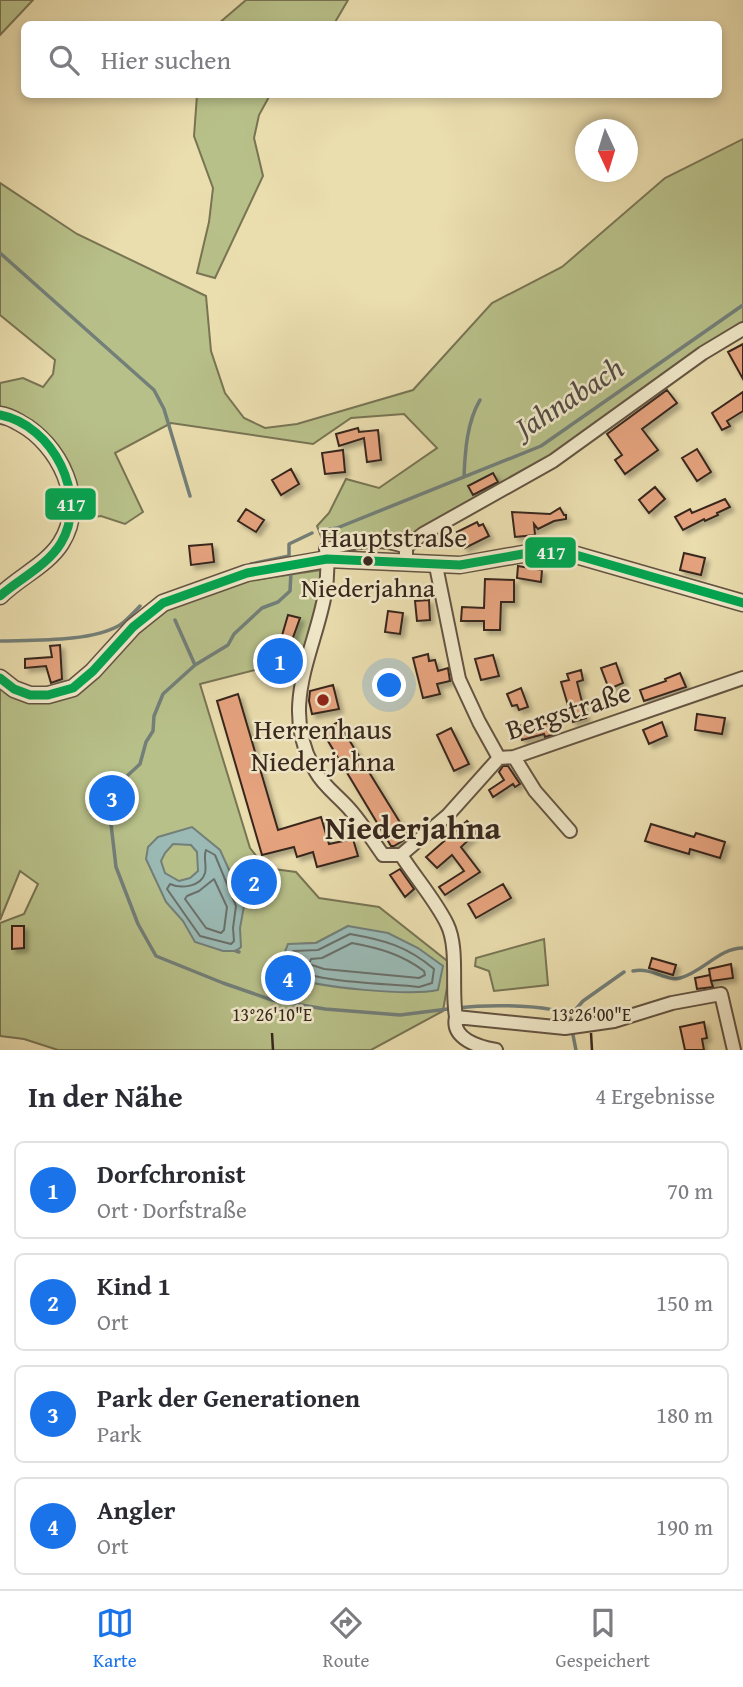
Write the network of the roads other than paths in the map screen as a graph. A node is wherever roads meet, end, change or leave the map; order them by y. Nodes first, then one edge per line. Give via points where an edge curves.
1 (743, 329) edge
2 (0, 415) edge
3 (406, 555) junction
4 (327, 559) junction
5 (436, 566) junction
6 (0, 596) edge
7 (743, 603) edge
8 (0, 678) edge
9 (743, 678) edge
10 (514, 757) junction
11 (499, 758) junction
12 (570, 831) dead end
13 (401, 855) junction
14 (456, 1017) junction
15 (496, 1050) edge
16 (734, 1050) edge

1 - 3 street via 553,461 422,534
2 - 6 street via 44,440 66,477 71,507 66,532 55,551
3 - 4 street, Hauptstraße
3 - 5 street, Hauptstraße
4 - 8 street, Hauptstraße via 247,573 163,603 72,688 30,695
4 - 13 street via 328,579 299,694 300,728 316,774 353,812 383,855
5 - 7 street, Hauptstraße via 534,552 569,552
5 - 11 street via 459,679
9 - 10 street, Bergstraße
10 - 11 street, Bergstraße
10 - 12 street via 535,791
11 - 13 street, Bergstraße via 447,815
13 - 14 street via 448,925
14 - 15 street via 458,1032 470,1042
14 - 16 street via 574,1027 721,994

